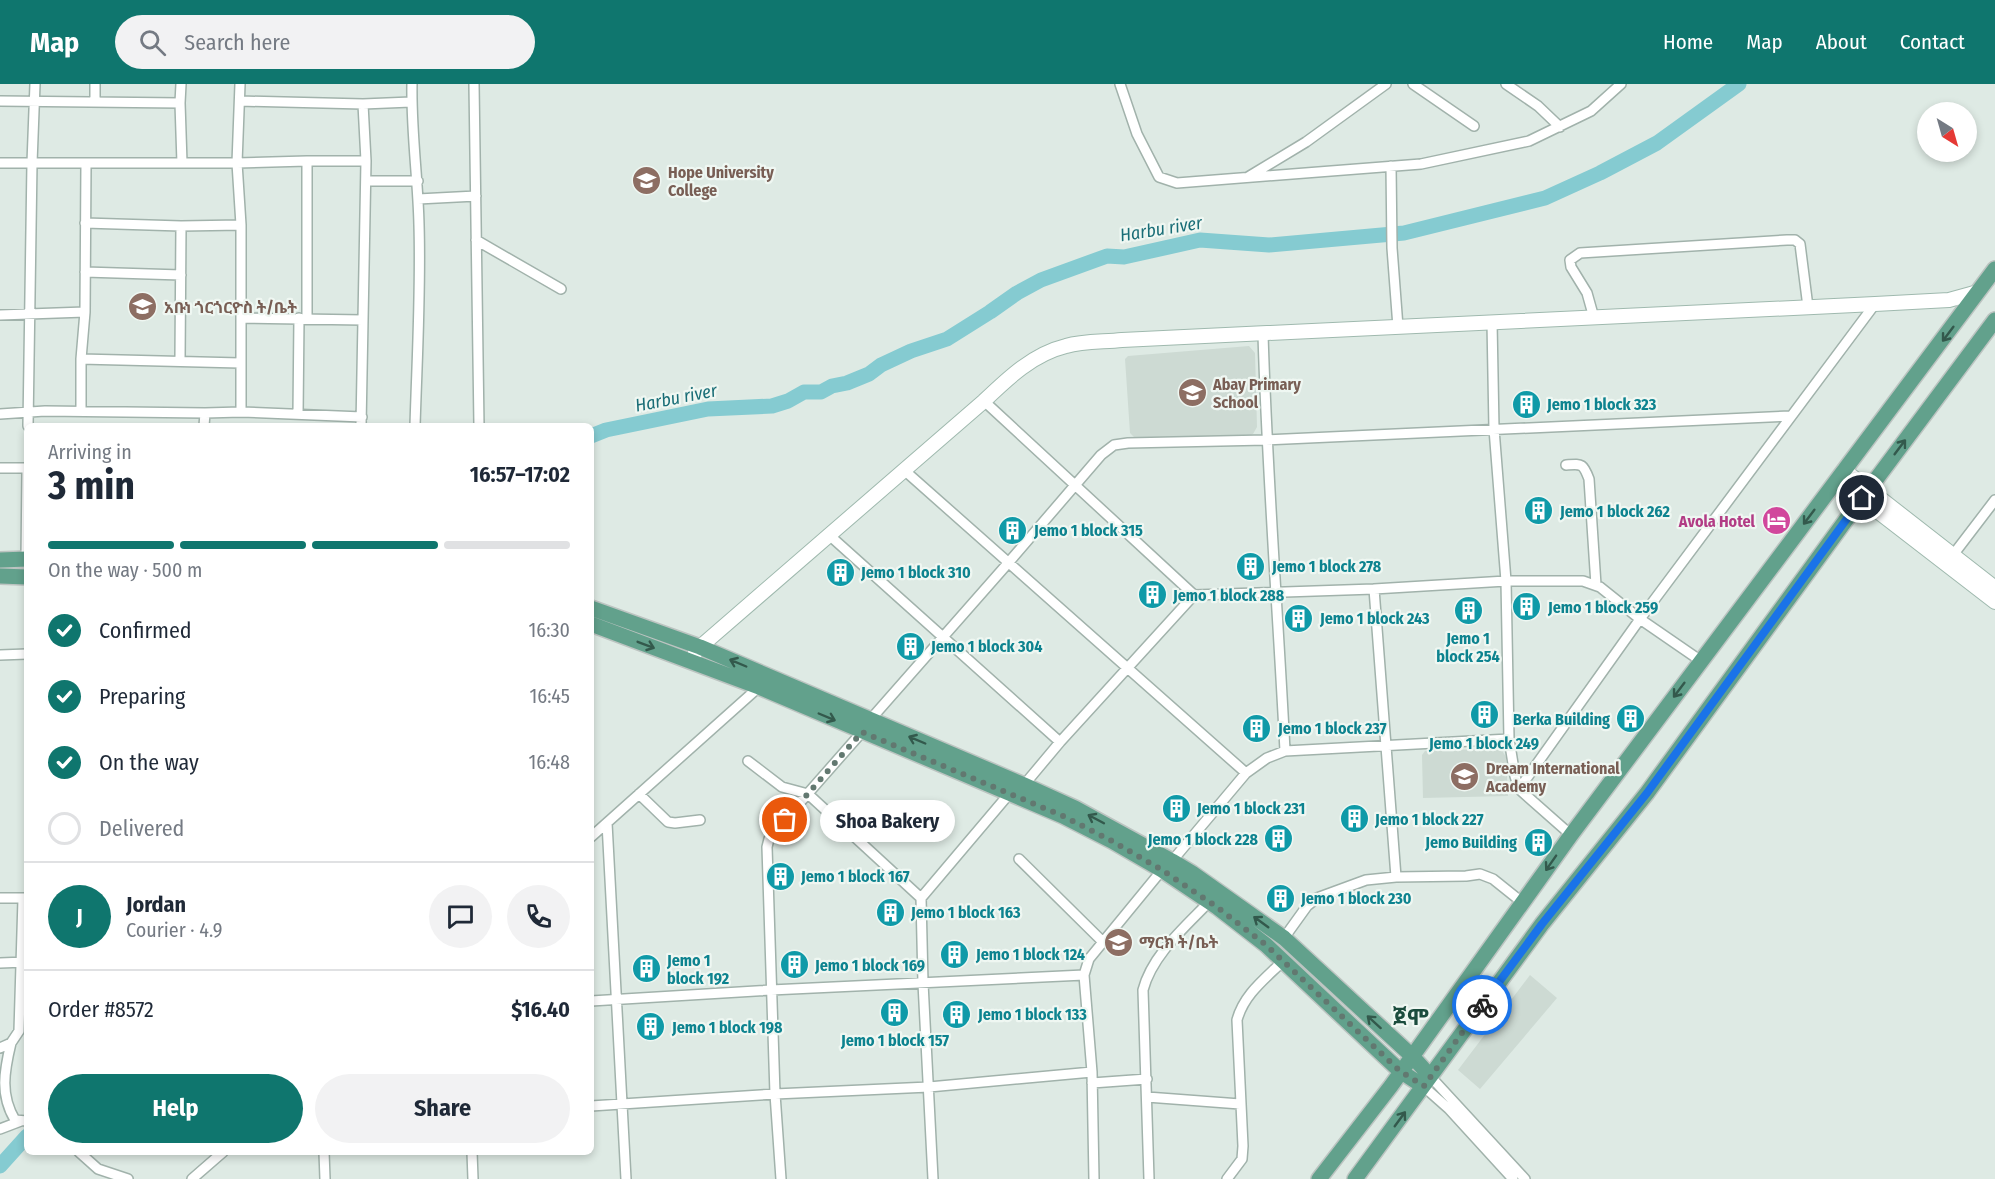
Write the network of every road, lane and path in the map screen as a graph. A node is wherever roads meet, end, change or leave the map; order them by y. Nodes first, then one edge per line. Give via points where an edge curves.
1 (35, 84) edge
2 (95, 84) edge
3 (181, 84) edge
4 (240, 84) edge
5 (412, 84) edge
6 (474, 84) edge
7 (1120, 84) edge
8 (1386, 84) edge
9 (1413, 84) edge
10 (1506, 84) edge
11 (1621, 84) edge
12 (0, 101) edge
13 (95, 101) junction
14 (240, 101) junction
15 (35, 102) junction
16 (411, 102) junction
17 (180, 103) junction
18 (363, 104) junction
19 (1474, 126) dead end
20 (1560, 127) junction
21 (307, 161) junction
22 (366, 162) junction
23 (0, 163) edge
24 (32, 163) junction
25 (87, 163) junction
26 (182, 163) junction
27 (237, 163) junction
28 (1391, 166) junction
29 (1246, 178) junction
30 (367, 181) junction
31 (418, 181) junction
32 (476, 196) junction
33 (418, 199) junction
34 (85, 223) junction
35 (241, 225) junction
36 (181, 226) junction
37 (476, 240) junction
38 (1995, 270) edge
39 (85, 272) junction
40 (181, 276) junction
41 (561, 289) dead end
42 (1978, 292) junction
43 (1949, 300) junction
44 (1875, 304) junction
45 (1808, 308) junction
46 (85, 312) junction
47 (1965, 312) junction
48 (30, 313) junction
49 (0, 315) edge
50 (242, 318) junction
51 (303, 318) junction
52 (1594, 318) junction
53 (363, 320) junction
54 (1995, 320) edge
55 (1491, 322) junction
56 (1398, 327) junction
57 (1263, 334) junction
58 (81, 358) junction
59 (180, 360) junction
60 (240, 363) junction
61 (984, 401) junction
62 (81, 411) junction
63 (241, 412) junction
64 (28, 413) junction
65 (205, 413) junction
66 (0, 414) edge
67 (298, 414) junction
68 (1790, 416) junction
69 (362, 421) edge
70 (28, 423) edge
71 (204, 423) edge
72 (416, 423) edge
73 (479, 423) edge
74 (1494, 429) junction
75 (1266, 440) junction
76 (1566, 465) dead end
77 (0, 468) edge
78 (24, 470) edge
79 (904, 470) junction
80 (1840, 475) junction
81 (1075, 485) junction
82 (1865, 494) junction
83 (1995, 500) edge
84 (828, 534) junction
85 (1953, 555) junction
86 (24, 559) edge
87 (0, 560) edge
88 (1009, 562) junction
89 (0, 576) edge
90 (24, 576) edge
91 (1506, 582) junction
92 (1596, 585) junction
93 (1995, 588) edge
94 (1374, 589) junction
95 (1277, 591) junction
96 (1194, 595) junction
97 (1995, 602) edge
98 (594, 609) edge
99 (1640, 619) junction
100 (594, 625) edge
101 (942, 637) junction
102 (700, 647) junction
103 (24, 654) edge
104 (0, 655) edge
105 (1701, 661) junction
106 (688, 662) junction
107 (1127, 669) junction
108 (759, 687) junction
109 (866, 726) junction
110 (1509, 739) junction
111 (1060, 742) junction
112 (1387, 745) junction
113 (1285, 751) junction
114 (748, 761) dead end
115 (975, 772) junction
116 (1246, 773) junction
117 (1024, 785) junction
118 (1519, 789) junction
119 (639, 794) junction
120 (808, 794) junction
121 (1009, 794) junction
122 (700, 820) dead end
123 (607, 823) junction
124 (594, 834) edge
125 (1571, 835) junction
126 (1018, 859) dead end
127 (1167, 866) junction
128 (1396, 877) junction
129 (0, 898) edge
130 (24, 898) edge
131 (921, 898) junction
132 (1209, 902) junction
133 (1523, 903) junction
134 (1284, 938) junction
135 (1102, 941) junction
136 (1284, 960) junction
137 (24, 962) edge
138 (0, 963) edge
139 (1084, 975) junction
140 (923, 983) junction
141 (771, 990) junction
142 (618, 1000) junction
143 (594, 1001) edge
144 (1430, 1030) junction
145 (1397, 1042) junction
146 (11, 1043) junction
147 (0, 1048) edge
148 (1378, 1051) junction
149 (1412, 1056) junction
150 (1400, 1071) junction
151 (1092, 1072) junction
152 (1147, 1079) junction
153 (1427, 1081) junction
154 (1092, 1083) junction
155 (929, 1087) junction
156 (775, 1094) junction
157 (1147, 1097) junction
158 (1380, 1099) junction
159 (622, 1103) junction
160 (1240, 1104) junction
161 (594, 1106) edge
162 (24, 1121) edge
163 (0, 1129) edge
164 (82, 1155) edge
165 (220, 1155) edge
166 (324, 1155) edge
167 (472, 1155) edge
168 (128, 1179) edge
169 (192, 1179) edge
170 (325, 1179) edge
171 (473, 1179) edge
172 (626, 1179) edge
173 (781, 1179) edge
174 (933, 1179) edge
175 (1094, 1179) edge
176 (1149, 1179) edge
177 (1227, 1179) edge
178 (1319, 1179) edge
179 (1355, 1179) edge
180 (1513, 1179) edge
181 (1525, 1179) edge

1 - 15 street
2 - 13 street
3 - 17 street
4 - 14 street
5 - 16 street
6 - 32 street
7 - 29 street via 1137,134 1159,177 1178,183
8 - 29 street via 1306,142
9 - 19 street
10 - 20 street
11 - 20 street via 1591,111
12 - 15 street
13 - 15 street
13 - 17 street
14 - 18 street
14 - 27 street
15 - 24 street
16 - 18 street
16 - 31 street
17 - 26 street
18 - 22 street
20 - 28 street via 1529,141 1421,164
21 - 22 street
21 - 27 street
21 - 51 street
22 - 30 street
23 - 24 street
24 - 25 street
24 - 48 street
25 - 26 street
25 - 34 street
26 - 27 street
27 - 35 street
28 - 29 street
28 - 56 street
30 - 31 street
30 - 53 street
31 - 33 street
32 - 33 street
32 - 37 street
33 - 72 street
34 - 36 street
34 - 39 street
35 - 36 street
35 - 50 street
36 - 40 street
37 - 41 street
37 - 73 street
38 - 42 main road
39 - 40 street
39 - 46 street
40 - 59 street
42 - 43 street
42 - 47 main road
43 - 44 street
43 - 47 street
44 - 45 street
44 - 68 street
45 - 52 street
45 - 52 street via 1800,244 1787,240 1580,253 1570,260 1571,267 1587,294
46 - 48 street
46 - 58 street
47 -> 80 main road
48 - 49 street
48 - 64 street
50 - 51 street
50 - 60 street
51 - 53 street
51 - 67 street
52 - 55 street
53 - 69 street
82 -> 54 main road
55 - 56 street
55 - 74 street
56 - 57 street
57 - 61 street via 1066,346 1026,365
57 - 75 street
58 - 59 street
58 - 62 street
59 - 60 street
60 - 63 street
61 - 79 street
61 - 81 street
62 - 64 street
62 - 65 street
63 - 65 street
63 - 67 street
64 - 66 street
64 - 70 street
65 - 71 street
67 - 69 street
68 - 74 street
68 - 99 street
74 - 75 street
74 - 91 street
75 - 81 street via 1114,445
75 - 95 street
76 - 92 street via 1583,466 1589,479
77 - 78 street
79 - 84 street
79 - 88 street
80 - 82 street
80 -> 105 main road
81 - 88 street
81 - 96 street
82 - 85 street
82 - 97 street
82 - 153 main road via 1647,793 1542,924
83 - 85 street
84 - 101 street
84 - 102 street
85 - 93 street
86 - 87 main road
88 - 101 street
88 - 107 street
89 - 90 main road
91 - 92 street via 1583,581
91 - 94 street
91 - 110 street
92 - 99 street
94 - 95 street
94 - 112 street
95 - 96 street
95 - 113 street
96 - 107 street
98 - 102 main road
99 - 105 street
99 - 118 street
100 -> 106 main road
101 - 109 street
101 - 111 street
102 - 106 street
109 -> 102 main road
103 - 104 street
105 -> 125 main road
106 - 108 main road
107 - 111 street
107 - 116 street
108 -> 109 main road
108 - 119 street
109 - 115 main road
109 - 120 street
110 - 112 street
110 - 118 street
111 - 117 street
112 - 113 street
112 - 128 street
113 - 116 street
114 - 120 street via 782,787
115 - 117 main road
115 - 121 main road
116 - 127 street
127 -> 117 main road via 1075,808
118 - 125 street
119 - 122 street via 668,822
119 - 123 street
120 - 131 street
120 - 141 street via 774,832 766,848
121 - 127 main road
121 - 131 street
123 - 124 street
123 - 142 street
125 -> 133 main road
126 - 135 street
127 - 132 main road
134 -> 127 main road
127 - 135 street
128 - 133 street via 1480,874 1493,879
128 - 134 street via 1366,880 1317,898 1306,906
129 - 130 street
131 - 140 street
132 - 136 main road
132 - 152 street via 1168,946 1145,984 1142,998
133 - 144 main road
145 -> 134 main road
135 - 139 street via 1089,959
136 - 148 main road
136 - 160 street via 1240,1007
137 - 138 street
137 - 146 street via 19,1031
139 - 140 street
139 - 151 street
140 - 141 street
140 - 155 street
141 - 142 street
141 - 156 street
142 - 143 street
142 - 159 street
144 - 145 main road
144 - 149 main road
145 - 149 main road
146 - 147 street
146 - 162 street via 2,1099 9,1114
148 - 150 main road
148 - 158 main road via 1386,1068
149 - 150 main road
149 - 153 main road
150 - 153 main road
150 - 158 main road
151 - 154 street
151 - 155 street
152 - 154 street
152 - 157 street
179 -> 153 main road
153 - 180 street
153 - 181 street
154 - 175 street
155 - 156 street
155 - 174 street
156 - 159 street
156 - 173 street
157 - 160 street
157 - 176 street
158 - 178 main road
159 - 161 street
159 - 172 street
160 - 177 street via 1242,1159
162 - 163 street
164 - 168 street via 98,1169
165 - 169 street
166 - 170 street
167 - 171 street

